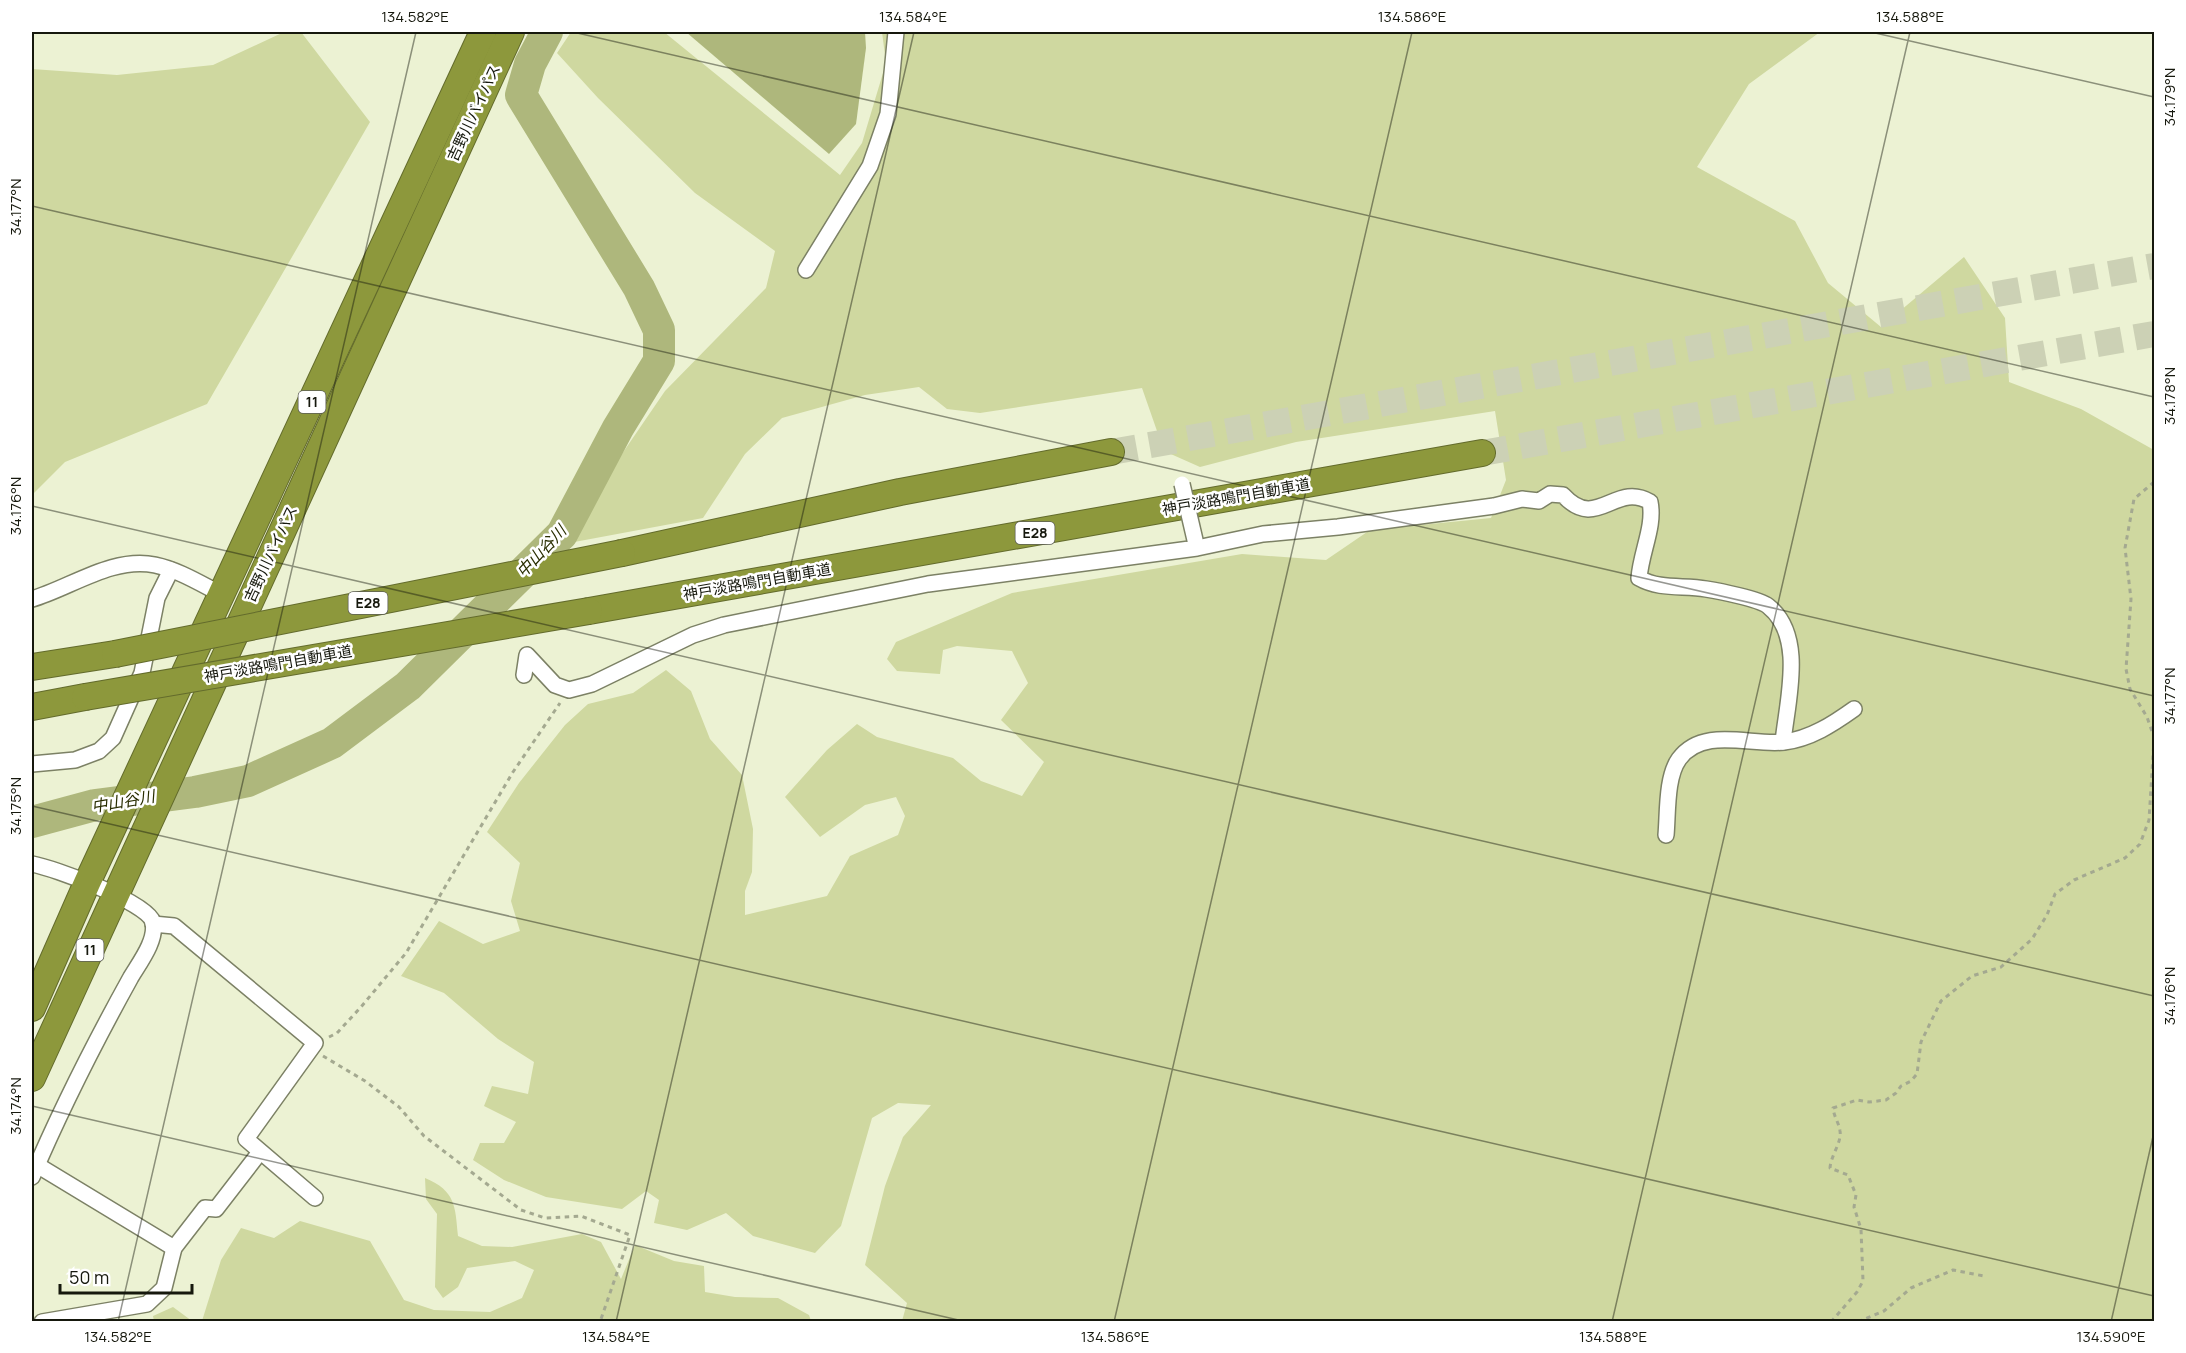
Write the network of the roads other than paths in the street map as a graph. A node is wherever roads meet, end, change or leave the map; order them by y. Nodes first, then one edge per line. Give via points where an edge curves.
1 (483, 32) edge
2 (511, 32) edge
3 (896, 32) edge
4 (806, 270) dead end
5 (1111, 452) tunnel mouth
6 (1482, 453) tunnel mouth
7 (1182, 484) dead end
8 (1196, 544) junction
9 (171, 570) junction
10 (223, 595) junction
11 (32, 599) edge
12 (32, 668) edge
13 (524, 675) dead end
14 (32, 707) edge
15 (1854, 709) dead end
16 (1783, 742) junction
17 (32, 764) edge
18 (1666, 835) dead end
19 (32, 864) edge
20 (87, 883) junction
21 (114, 896) junction
22 (153, 924) junction
23 (32, 1008) edge
24 (32, 1078) edge
25 (260, 1152) junction
26 (34, 1171) edge
27 (315, 1198) dead end
28 (174, 1248) junction
29 (42, 1322) edge

1 - 10 highway, 吉野川バイパス / 11
2 - 21 highway, 吉野川バイパス / 11
3 - 4 street via 888,114 870,166
5 - 12 highway, E28, bridge via 900,492 622,553
6 - 14 highway, 神戸淡路鳴門自動車道 / E28, bridge
7 - 8 street, bridge
8 - 13 street via 928,584 724,625 693,635 592,684 569,690 555,685 526,655
8 - 16 street via 1522,499 1539,501 1550,494 1563,495 1571,504 1585,509 1599,508 1627,495 1640,496 1650,502 1653,514 1639,578 1650,584 1706,589 1767,605 1783,622 1791,661
9 - 10 street
9 - 11 street via 133,563
9 - 17 street via 157,598 142,673 113,738 99,751 75,760
10 - 20 highway, 吉野川バイパス / 11
15 - 16 street via 1817,732
16 - 18 street via 1733,738 1689,748 1678,760 1672,778
19 - 20 street
20 - 21 street
20 - 23 highway, 吉野川バイパス / 11
21 - 22 street via 138,906
21 - 24 highway, 吉野川バイパス / 11
22 - 25 street via 174,926 315,1043 246,1139
22 - 26 street via 146,950 97,1038
25 - 27 street
25 - 28 street via 216,1209 205,1208
26 - 28 street
28 - 29 street via 164,1288 147,1304

